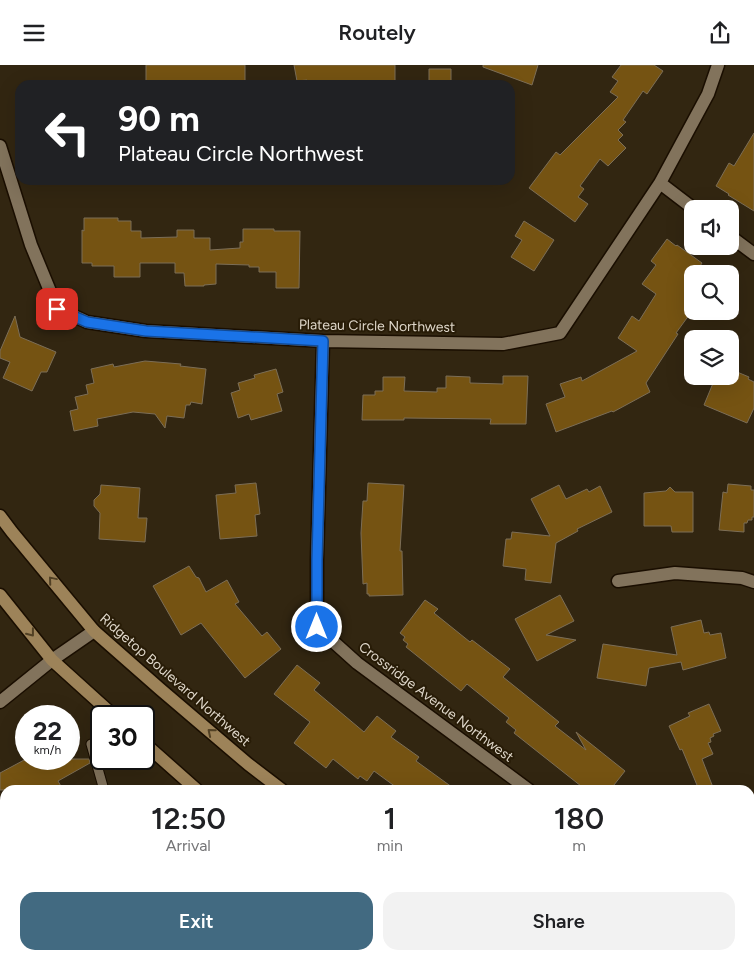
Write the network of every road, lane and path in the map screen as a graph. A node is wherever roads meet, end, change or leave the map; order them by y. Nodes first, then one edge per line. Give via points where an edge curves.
1 (718, 65) edge
2 (0, 146) edge
3 (660, 183) junction
4 (684, 201) edge
5 (739, 243) edge
6 (754, 255) edge
7 (323, 341) junction
8 (0, 516) edge
9 (618, 581) dead end
10 (754, 582) edge
11 (0, 595) edge
12 (94, 631) junction
13 (52, 660) junction
14 (0, 702) edge
15 (102, 705) edge
16 (155, 753) edge
17 (98, 770) edge
18 (103, 785) edge
19 (191, 785) edge
20 (276, 785) edge
21 (522, 785) edge

1 - 3 street, Plateau Circle Northwest via 708,94
2 - 7 street, Plateau Circle Northwest via 57,309 87,322 146,331
3 - 4 street
3 - 7 street, Plateau Circle Northwest via 560,333 503,344
5 - 6 street
7 - 21 street, Crossridge Avenue Northwest via 317,627 357,663
12 -> 8 main road, Ridgetop Boulevard Northwest
9 - 10 street via 675,573 742,578
11 -> 13 main road
12 - 13 street
20 -> 12 main road, Ridgetop Boulevard Northwest
13 - 14 street
13 - 15 main road
16 - 19 main road
17 - 18 lane

